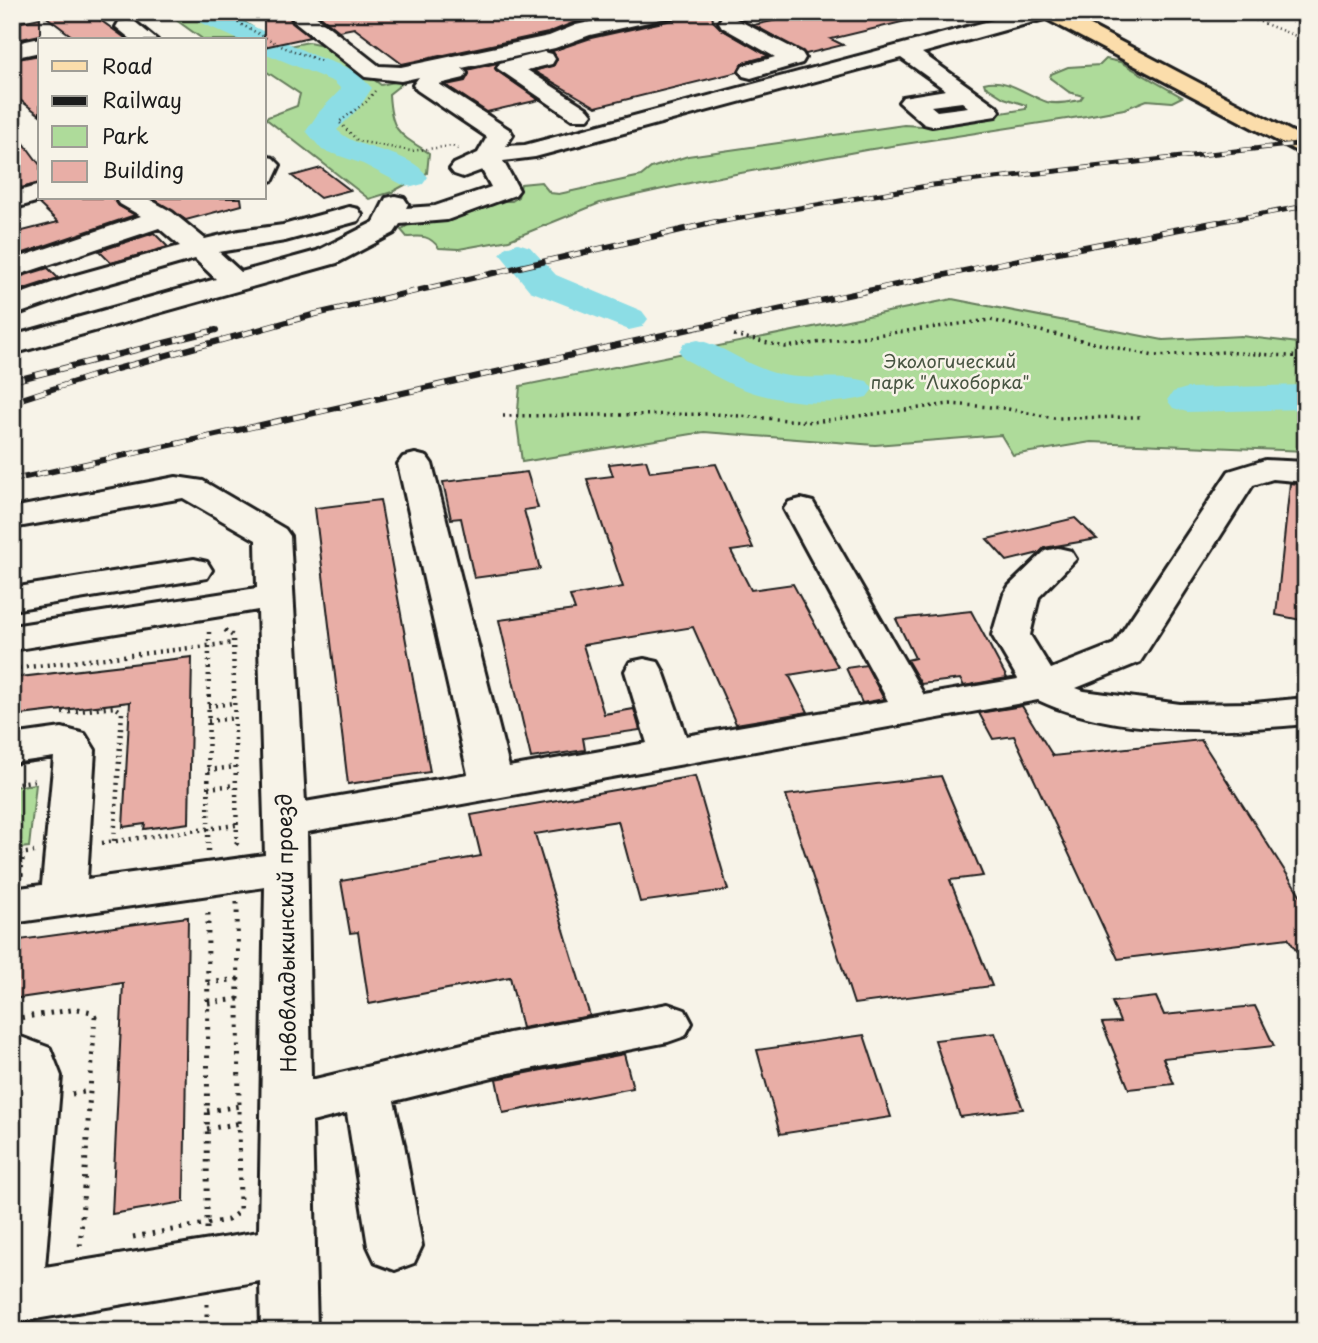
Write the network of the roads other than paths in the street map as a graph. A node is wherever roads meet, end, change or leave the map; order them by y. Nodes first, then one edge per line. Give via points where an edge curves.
1 (306, 12) edge
2 (668, 12) edge
3 (1048, 12) edge
4 (1086, 12) edge
5 (730, 22) dead end
6 (689, 25) dead end
7 (127, 27) dead end
8 (143, 38) edge
9 (38, 45) edge
10 (904, 50) junction
11 (12, 51) edge
12 (472, 69) dead end
13 (967, 94) dead end
14 (580, 114) junction
15 (553, 121) dead end
16 (1306, 127) edge
17 (527, 128) dead end
18 (501, 135) junction
19 (1306, 149) edge
20 (488, 158) junction
21 (463, 169) dead end
22 (38, 194) edge
23 (12, 201) edge
24 (153, 205) edge
25 (349, 215) dead end
26 (200, 249) junction
27 (12, 269) edge
28 (236, 283) junction
29 (12, 307) edge
30 (12, 345) edge
31 (415, 464) dead end
32 (1306, 472) edge
33 (801, 509) dead end
34 (12, 518) edge
35 (1058, 559) dead end
36 (105, 561) dead end
37 (194, 570) junction
38 (276, 596) junction
39 (12, 598) edge
40 (203, 620) junction
41 (12, 638) edge
42 (644, 671) dead end
43 (1042, 687) junction
44 (914, 710) junction
45 (1306, 711) edge
46 (12, 748) edge
47 (671, 753) junction
48 (490, 785) junction
49 (285, 821) junction
50 (287, 868) junction
51 (17, 889) edge
52 (62, 899) junction
53 (668, 1023) dead end
54 (23, 1079) edge
55 (366, 1088) junction
56 (287, 1107) junction
57 (395, 1246) dead end
58 (286, 1252) junction
59 (14, 1298) edge
60 (289, 1331) edge

1 - 2 street via 302,16 373,72 401,74
3 - 10 street
3 - 19 main road
4 - 16 main road
5 - 14 street via 794,58
6 - 14 street via 508,68
7 - 8 street
9 - 11 street
10 - 13 street
10 - 20 street via 526,152
12 - 18 street via 428,80 425,85
14 - 15 street
17 - 18 street
18 - 20 street via 489,147
20 - 21 street
20 - 28 street via 506,190 438,214 392,210 385,227 327,257
22 - 23 street
24 - 26 street
24 - 27 street via 73,251
25 - 26 street
26 - 28 street
26 - 29 street
28 - 30 street
31 - 48 street
32 - 43 street via 1258,469 1241,478 1127,653
33 - 44 street
34 - 38 street, Нововладыкинский проезд via 191,488 273,536
35 - 43 street via 1022,594 1011,635
36 - 37 street via 185,550 192,555
37 - 39 street
37 - 40 street
38 - 40 street
38 - 49 street, Нововладыкинский проезд
40 - 41 street
42 - 47 street
43 - 44 street
43 - 45 street via 1076,703 1180,717
44 - 47 street
46 - 52 street via 62,742 75,750
47 - 48 street
48 - 49 street
49 - 50 street, Нововладыкинский проезд
50 - 52 street via 215,869
50 - 56 street, Нововладыкинский проезд
51 - 52 street
53 - 55 street via 509,1053
54 - 59 street
55 - 56 street
55 - 57 street
56 - 58 street, Нововладыкинский проезд
58 - 59 street via 207,1244
58 - 60 street, Нововладыкинский проезд

